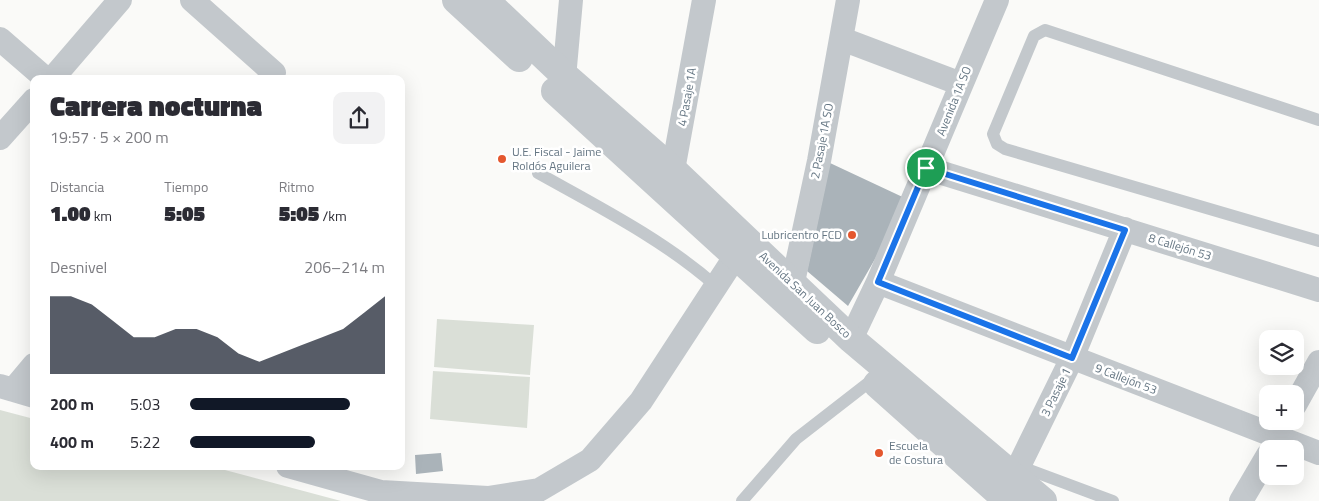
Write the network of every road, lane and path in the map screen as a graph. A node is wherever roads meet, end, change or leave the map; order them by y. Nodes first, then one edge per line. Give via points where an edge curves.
1 (120, 0) edge
2 (192, 0) edge
3 (456, 0) edge
4 (485, 0) edge
5 (571, 0) edge
6 (704, 0) edge
7 (848, 0) edge
8 (997, 0) edge
9 (0, 39) edge
10 (842, 39) junction
11 (41, 75) edge
12 (55, 75) edge
13 (270, 75) edge
14 (961, 84) junction
15 (563, 87) junction
16 (30, 104) edge
17 (1319, 120) edge
18 (0, 138) edge
19 (926, 168) junction
20 (538, 173) dead end
21 (670, 182) junction
22 (1125, 230) junction
23 (1319, 241) edge
24 (740, 248) junction
25 (792, 282) junction
26 (878, 282) junction
27 (716, 286) junction
28 (1319, 290) edge
29 (851, 339) junction
30 (1072, 358) junction
31 (1319, 362) edge
32 (30, 371) edge
33 (872, 380) junction
34 (1304, 390) edge
35 (16, 391) edge
36 (1275, 440) edge
37 (963, 447) junction
38 (1304, 449) edge
39 (1319, 453) edge
40 (1259, 469) edge
41 (302, 470) edge
42 (1009, 484) edge
43 (539, 496) edge
44 (742, 501) edge
45 (1044, 501) edge
46 (1113, 501) edge
47 (1241, 501) edge

1 - 12 street
2 - 13 street
3 - 15 street, Avenida San Juan Bosco
4 - 15 street, Avenida San Juan Bosco
5 - 15 street
6 - 21 street, 4 Pasaje 1A
7 - 10 street, 2 Pasaje 1A SO
8 - 14 street, Avenida 1A SO
9 - 11 street
10 - 14 street
10 - 25 street, 2 Pasaje 1A SO
14 - 19 street, Avenida 1A SO
15 - 21 street, Avenida San Juan Bosco
16 - 18 street
17 - 23 lane via 1045,30 1034,36 993,134 997,144 1005,149
19 - 22 street, 8 Callejón 53
19 - 26 street, Avenida 1A SO
20 - 27 lane via 610,213 694,266
21 - 24 street, Avenida San Juan Bosco
22 - 28 street, 8 Callejón 53
22 - 30 street, 3 Pasaje 1
24 - 25 street, Avenida San Juan Bosco
24 - 27 street
24 - 33 street, Avenida San Juan Bosco
25 - 29 street, Avenida San Juan Bosco
26 - 29 street, Avenida 1A SO
26 - 30 street, 9 Callejón 53
27 - 43 street via 641,401 590,460
29 - 37 street, Avenida San Juan Bosco
30 - 36 street, 9 Callejón 53
30 - 42 street, 3 Pasaje 1
31 - 34 street
32 - 35 street
33 - 37 street, Avenida San Juan Bosco
33 - 44 lane via 796,439
37 - 42 street, Avenida San Juan Bosco
38 - 39 street, 9 Callejón 53
40 - 47 street
41 - 43 street via 381,492 488,498
42 - 45 street, Avenida San Juan Bosco
42 - 46 lane

